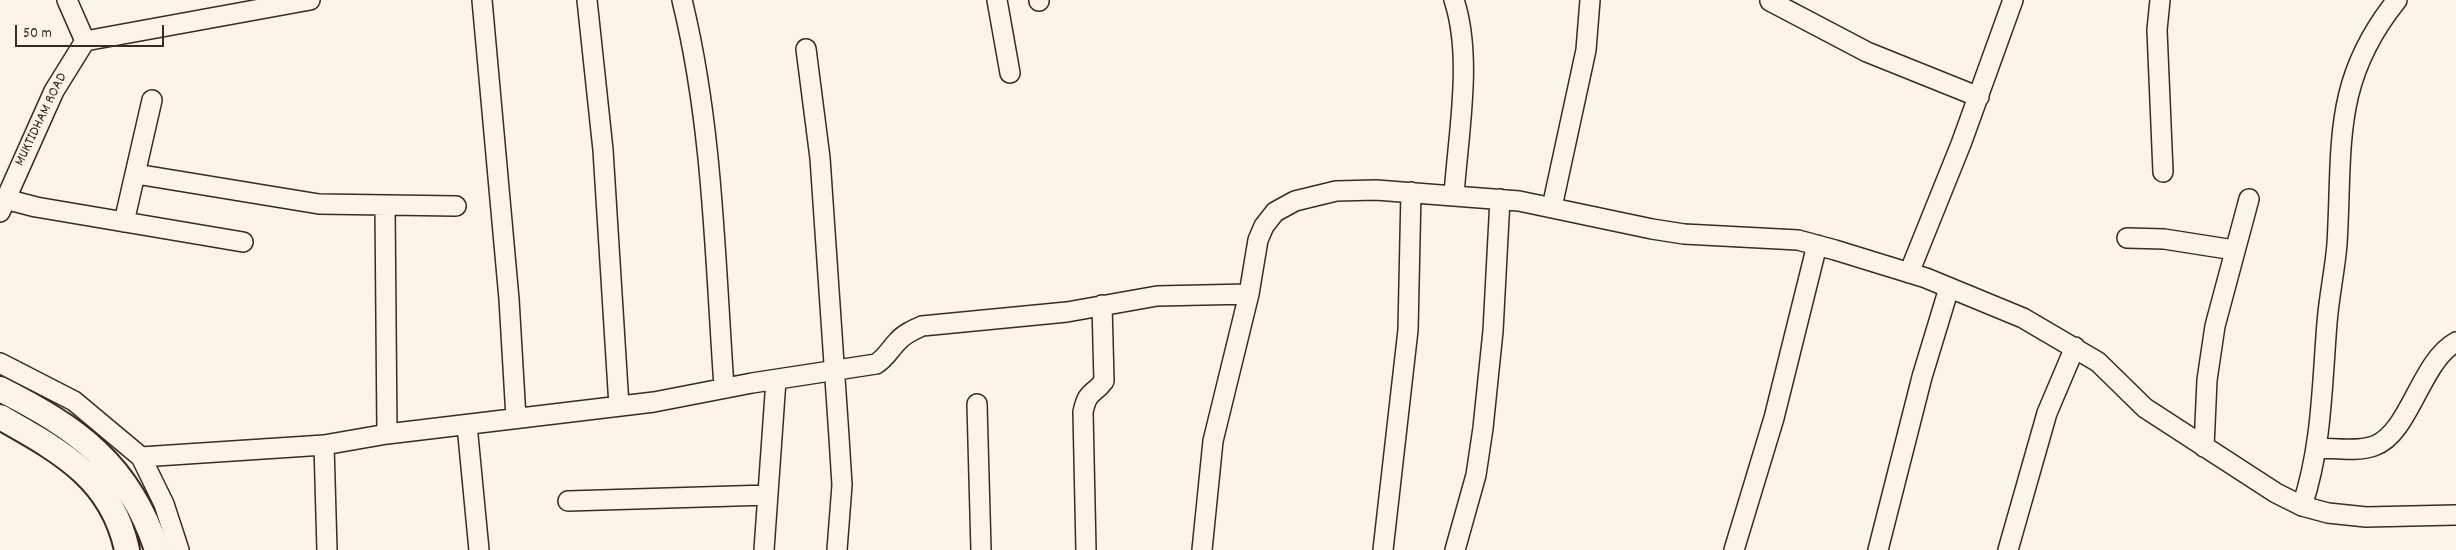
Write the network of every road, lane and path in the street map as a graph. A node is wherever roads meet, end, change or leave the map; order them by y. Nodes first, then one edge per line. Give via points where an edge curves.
1 (67, 0) edge
2 (310, 0) edge
3 (482, 0) edge
4 (588, 0) edge
5 (682, 0) edge
6 (997, 0) edge
7 (1454, 0) edge
8 (1590, 0) edge
9 (2013, 0) edge
10 (2160, 0) edge
11 (2397, 0) edge
12 (1770, 1) edge
13 (85, 41) junction
14 (806, 49) dead end
15 (1010, 73) dead end
16 (1979, 97) junction
17 (152, 100) dead end
18 (2163, 172) dead end
19 (136, 174) junction
20 (1411, 192) junction
21 (1454, 195) junction
22 (1500, 199) junction
23 (2249, 199) dead end
24 (3, 205) edge
25 (385, 206) junction
26 (456, 206) dead end
27 (1552, 208) junction
28 (124, 222) junction
29 (2127, 238) dead end
30 (243, 242) dead end
31 (1817, 245) junction
32 (2234, 250) junction
33 (1908, 273) junction
34 (1949, 288) junction
35 (1249, 294) junction
36 (1102, 305) junction
37 (2456, 342) edge
38 (2075, 347) junction
39 (0, 363) edge
40 (834, 372) junction
41 (776, 380) junction
42 (724, 388) junction
43 (0, 389) edge
44 (977, 404) dead end
45 (619, 406) junction
46 (0, 417) edge
47 (516, 418) junction
48 (467, 425) junction
49 (387, 434) junction
50 (324, 445) junction
51 (2204, 447) junction
52 (2316, 448) junction
53 (142, 457) junction
54 (768, 495) junction
55 (568, 501) dead end
56 (2302, 506) junction
57 (2456, 515) edge
58 (127, 550) edge
59 (157, 550) edge
60 (179, 550) edge
61 (327, 550) edge
62 (479, 550) edge
63 (764, 550) edge
64 (837, 550) edge
65 (981, 550) edge
66 (1086, 550) edge
67 (1202, 550) edge
68 (1383, 550) edge
69 (1455, 550) edge
70 (1734, 550) edge
71 (1878, 550) edge
72 (2008, 550) edge

1 - 13 street
2 - 13 street
3 - 47 street via 506,263
4 - 45 street via 603,150
5 - 42 street via 699,87
6 - 15 street
7 - 21 street via 1464,59
8 - 27 street via 1586,50
9 - 16 street
10 - 18 street via 2157,30
11 - 52 street via 2359,59 2346,100 2340,143 2337,246
12 - 16 street via 1867,52
13 - 24 street, MUKTIDHAM ROAD via 54,91
14 - 40 street via 821,176
16 - 33 street
17 - 19 street
19 - 25 street via 319,204
19 - 28 street
20 - 21 street
20 - 35 street via 1336,191 1294,201 1276,212 1264,226 1258,240
20 - 68 street via 1408,330
21 - 22 street
22 - 27 street
22 - 69 street via 1493,331 1483,428 1476,475
23 - 32 street
24 - 28 street
25 - 26 street
25 - 49 street
27 - 31 street via 1684,234 1798,240
28 - 30 street
29 - 32 street via 2164,239
31 - 33 street
31 - 70 street via 1774,418
32 - 51 street via 2215,326 2207,380
33 - 34 street
34 - 38 street via 2023,318
34 - 71 street via 1922,377
35 - 36 street via 1157,296
35 - 67 street via 1212,440
36 - 40 street via 1051,314 922,326 898,340 884,359 876,364
36 - 66 street via 1104,381 1086,399 1083,412
37 - 52 street via 2436,359 2399,423 2386,438 2375,446 2362,448
38 - 51 street via 2098,362 2145,408
38 - 72 street via 2047,414
39 - 53 street via 74,401
40 - 41 street
40 - 64 street via 842,485
41 - 42 street
41 - 54 street
42 - 45 street
43 - 59 main road via 38,408 91,444 126,482 152,533
44 - 65 street
45 - 47 street
46 - 58 main road via 85,471 110,501 123,530
47 - 48 street
48 - 49 street
48 - 62 street
49 - 50 street
50 - 53 street
50 - 61 street
51 - 56 street
52 - 56 street
53 - 60 street via 164,504
54 - 55 street
54 - 63 street
56 - 57 street via 2366,517

